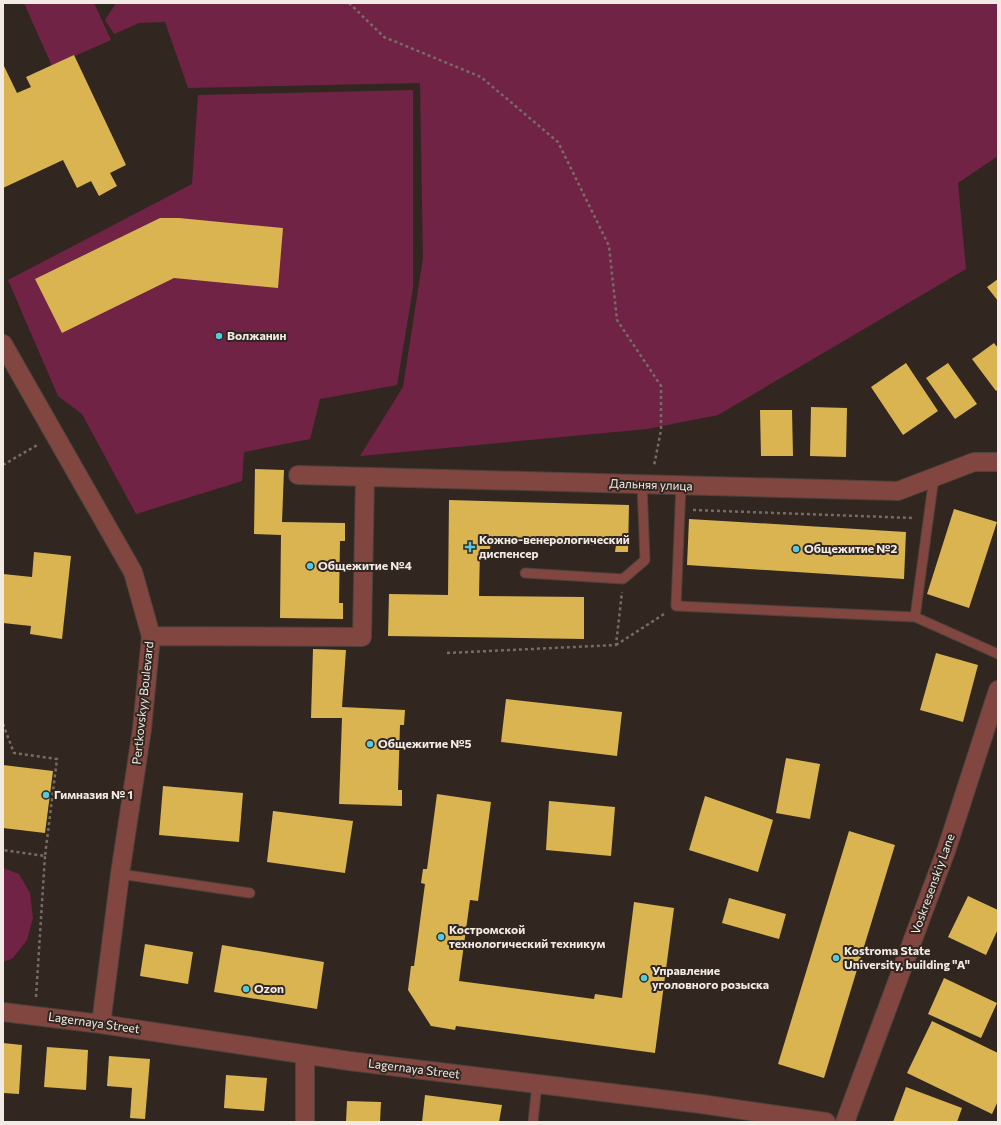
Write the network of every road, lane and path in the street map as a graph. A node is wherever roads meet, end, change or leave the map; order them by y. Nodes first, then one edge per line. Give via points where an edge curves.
1 (349, 3) edge
2 (3, 344) edge
3 (7, 362) edge
4 (54, 436) junction
5 (998, 462) edge
6 (3, 465) edge
7 (298, 475) dead end
8 (365, 477) junction
9 (934, 477) junction
10 (647, 484) junction
11 (681, 485) junction
12 (680, 509) junction
13 (929, 518) junction
14 (525, 572) dead end
15 (623, 579) junction
16 (676, 606) junction
17 (915, 617) junction
18 (151, 636) junction
19 (616, 645) junction
20 (447, 653) dead end
21 (998, 654) edge
22 (998, 690) edge
23 (3, 724) edge
24 (3, 850) edge
25 (46, 856) junction
26 (120, 874) junction
27 (250, 893) dead end
28 (3, 1012) edge
29 (34, 1016) junction
30 (101, 1024) junction
31 (305, 1055) junction
32 (537, 1084) junction
33 (305, 1122) edge
34 (533, 1122) edge
35 (826, 1122) edge
36 (845, 1122) edge

1 - 10 path via 384,37 481,77 558,142 609,246 617,320 661,386 661,430
2 - 3 street, Pertkovskyy Boulevard
3 - 4 street, Pertkovskyy Boulevard
4 - 6 path
4 - 18 street, Pertkovskyy Boulevard via 133,572
5 - 9 street, Дальняя улица via 974,462
7 - 8 street, Дальняя улица
8 - 10 street, Дальняя улица
8 - 18 street via 362,637
9 - 11 street, Дальняя улица via 898,492
9 - 13 lane
10 - 11 street, Дальняя улица
10 - 15 lane via 645,560
11 - 12 lane
12 - 13 path
12 - 16 lane
13 - 17 lane
14 - 15 lane
15 - 19 path
16 - 17 lane
16 - 19 path
17 - 21 lane
18 - 26 street, Pertkovskyy Boulevard via 142,729
19 - 20 path
22 - 36 street, Voskresenskiy Lane via 947,848
23 - 25 path via 14,753 57,759
24 - 25 path
25 - 29 path
26 - 27 lane
26 - 30 street, Pertkovskyy Boulevard
28 - 29 street, Lagernaya Street
29 - 30 street, Lagernaya Street
30 - 31 street, Lagernaya Street
31 - 32 street, Lagernaya Street
31 - 33 street
32 - 34 lane
32 - 35 street, Lagernaya Street

